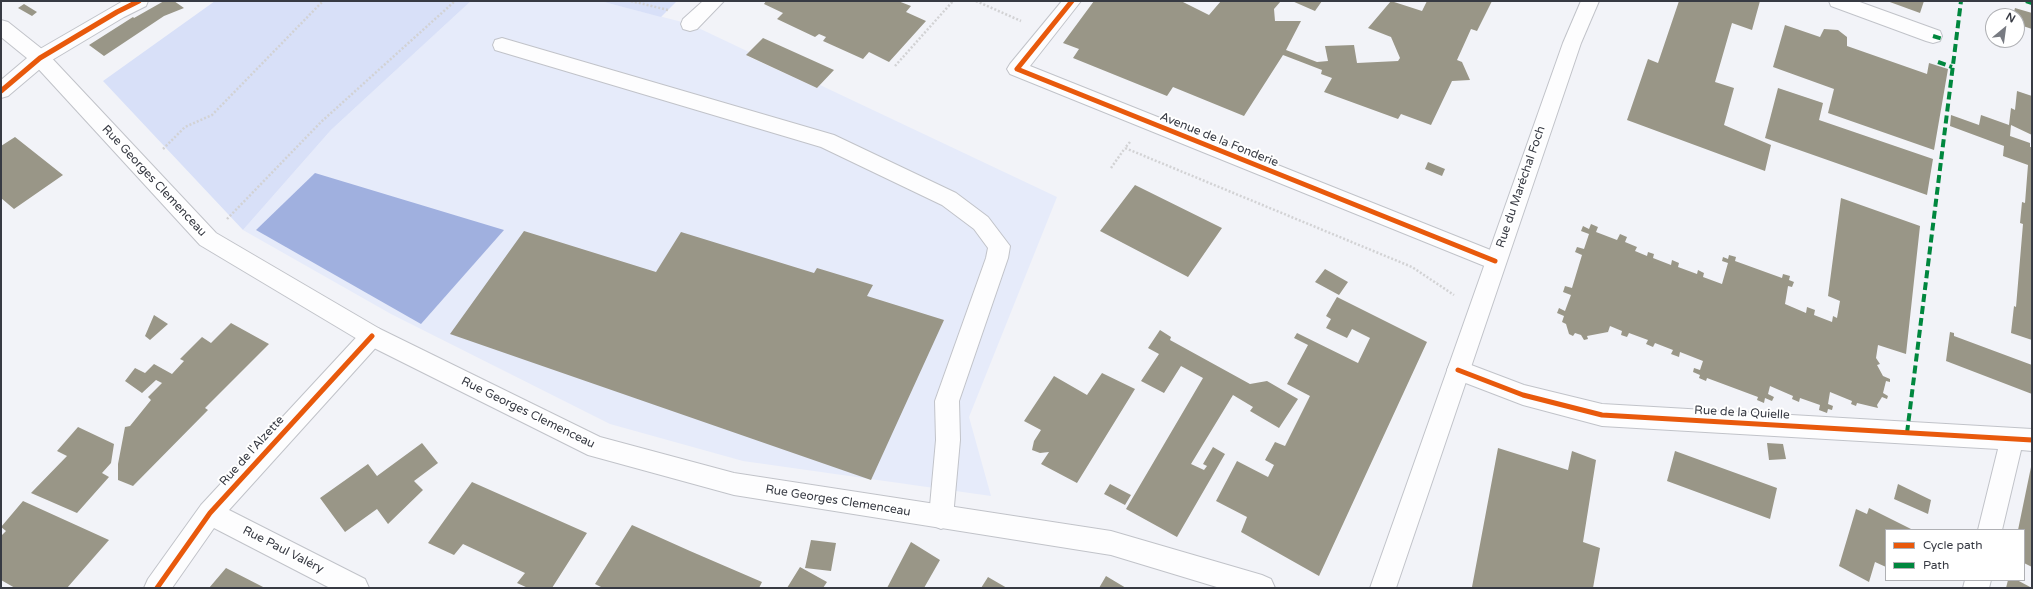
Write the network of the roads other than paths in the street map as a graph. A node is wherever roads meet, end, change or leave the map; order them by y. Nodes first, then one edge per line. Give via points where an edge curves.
1 (139, 1) edge
2 (715, 1) edge
3 (1072, 1) edge
4 (1590, 1) edge
5 (1838, 1) edge
6 (693, 21) road end
7 (1, 26) edge
8 (1933, 36) dead end
9 (502, 45) dead end
10 (40, 58) junction
11 (1, 91) edge
12 (1495, 262) junction
13 (372, 336) junction
14 (1458, 370) junction
15 (2022, 440) edge
16 (210, 513) junction
17 (941, 517) junction
18 (1990, 529) edge
19 (157, 588) edge
20 (356, 588) edge
21 (1262, 588) edge
22 (1383, 588) edge

1 - 10 main road
2 - 6 main road
3 - 12 main road, Avenue de la Fonderie via 1017,69
4 - 12 main road, Rue du Maréchal Foch via 1572,43
5 - 8 main road
7 - 10 main road, Rue Georges Clemenceau
9 - 17 main road via 827,141 949,199 981,223 999,246 947,401 948,440
10 - 11 main road
10 - 13 main road, Rue Georges Clemenceau via 208,240
12 - 14 main road, Rue du Maréchal Foch
13 - 16 main road, Rue de l'Alzette
13 - 17 main road, Rue Georges Clemenceau via 596,447 734,484
14 - 15 main road, Rue de la Quielle via 1524,396 1602,415
14 - 22 main road, Rue du Maréchal Foch
15 - 18 main road
16 - 19 main road, Rue de l'Alzette
16 - 20 main road, Rue Paul Valéry
17 - 21 main road, Rue Georges Clemenceau via 1111,543

